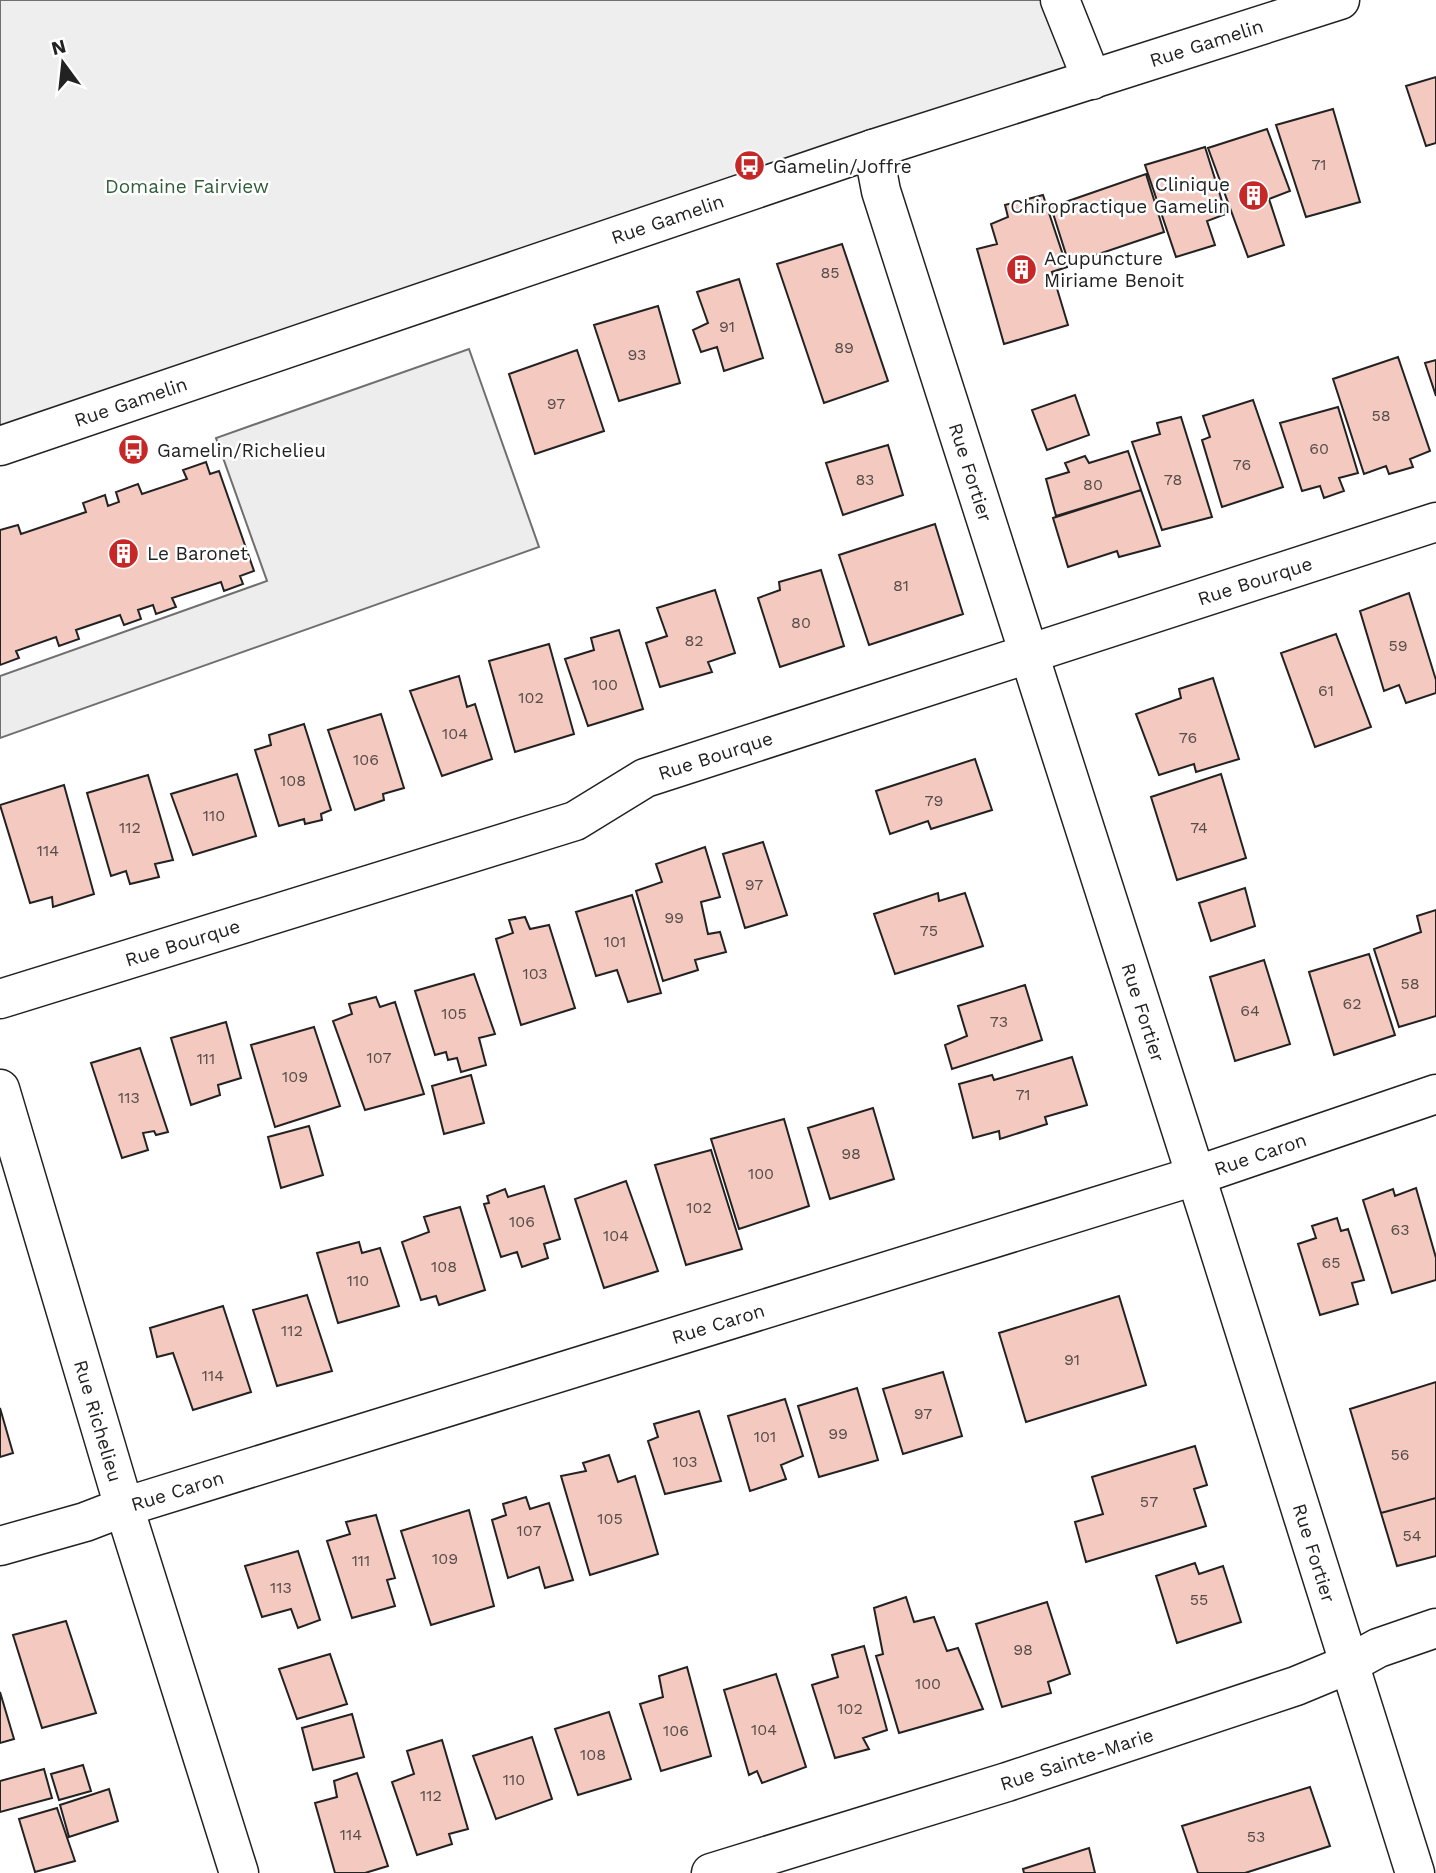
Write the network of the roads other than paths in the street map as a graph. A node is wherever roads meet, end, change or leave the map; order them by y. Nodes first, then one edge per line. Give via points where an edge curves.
1 (1060, 0) edge
2 (1340, 0) edge
3 (1092, 80) junction
4 (873, 149) junction
5 (0, 446) edge
6 (1436, 522) edge
7 (1029, 652) junction
8 (0, 999) edge
9 (0, 1089) edge
10 (1436, 1094) edge
11 (1195, 1176) junction
12 (124, 1507) junction
13 (0, 1545) edge
14 (1436, 1628) edge
15 (1349, 1664) junction
16 (239, 1873) edge
17 (711, 1873) edge
18 (1415, 1873) edge

1 - 3 street
2 - 3 street, Rue Gamelin
3 - 4 street, Rue Gamelin
4 - 5 street, Rue Gamelin
4 - 7 street, Rue Fortier via 881,191
6 - 7 street, Rue Bourque
7 - 8 street, Rue Bourque via 645,778 575,821
7 - 11 street, Rue Fortier
9 - 12 street, Rue Richelieu
10 - 11 street, Rue Caron
11 - 12 street, Rue Caron
11 - 15 street, Rue Fortier
12 - 13 street, Rue Caron
12 - 16 street, Rue Richelieu
14 - 15 street, Rue Sainte-Marie via 1378,1648
15 - 17 street, Rue Sainte-Marie via 1296,1686 1007,1782
15 - 18 street, Rue Fortier

